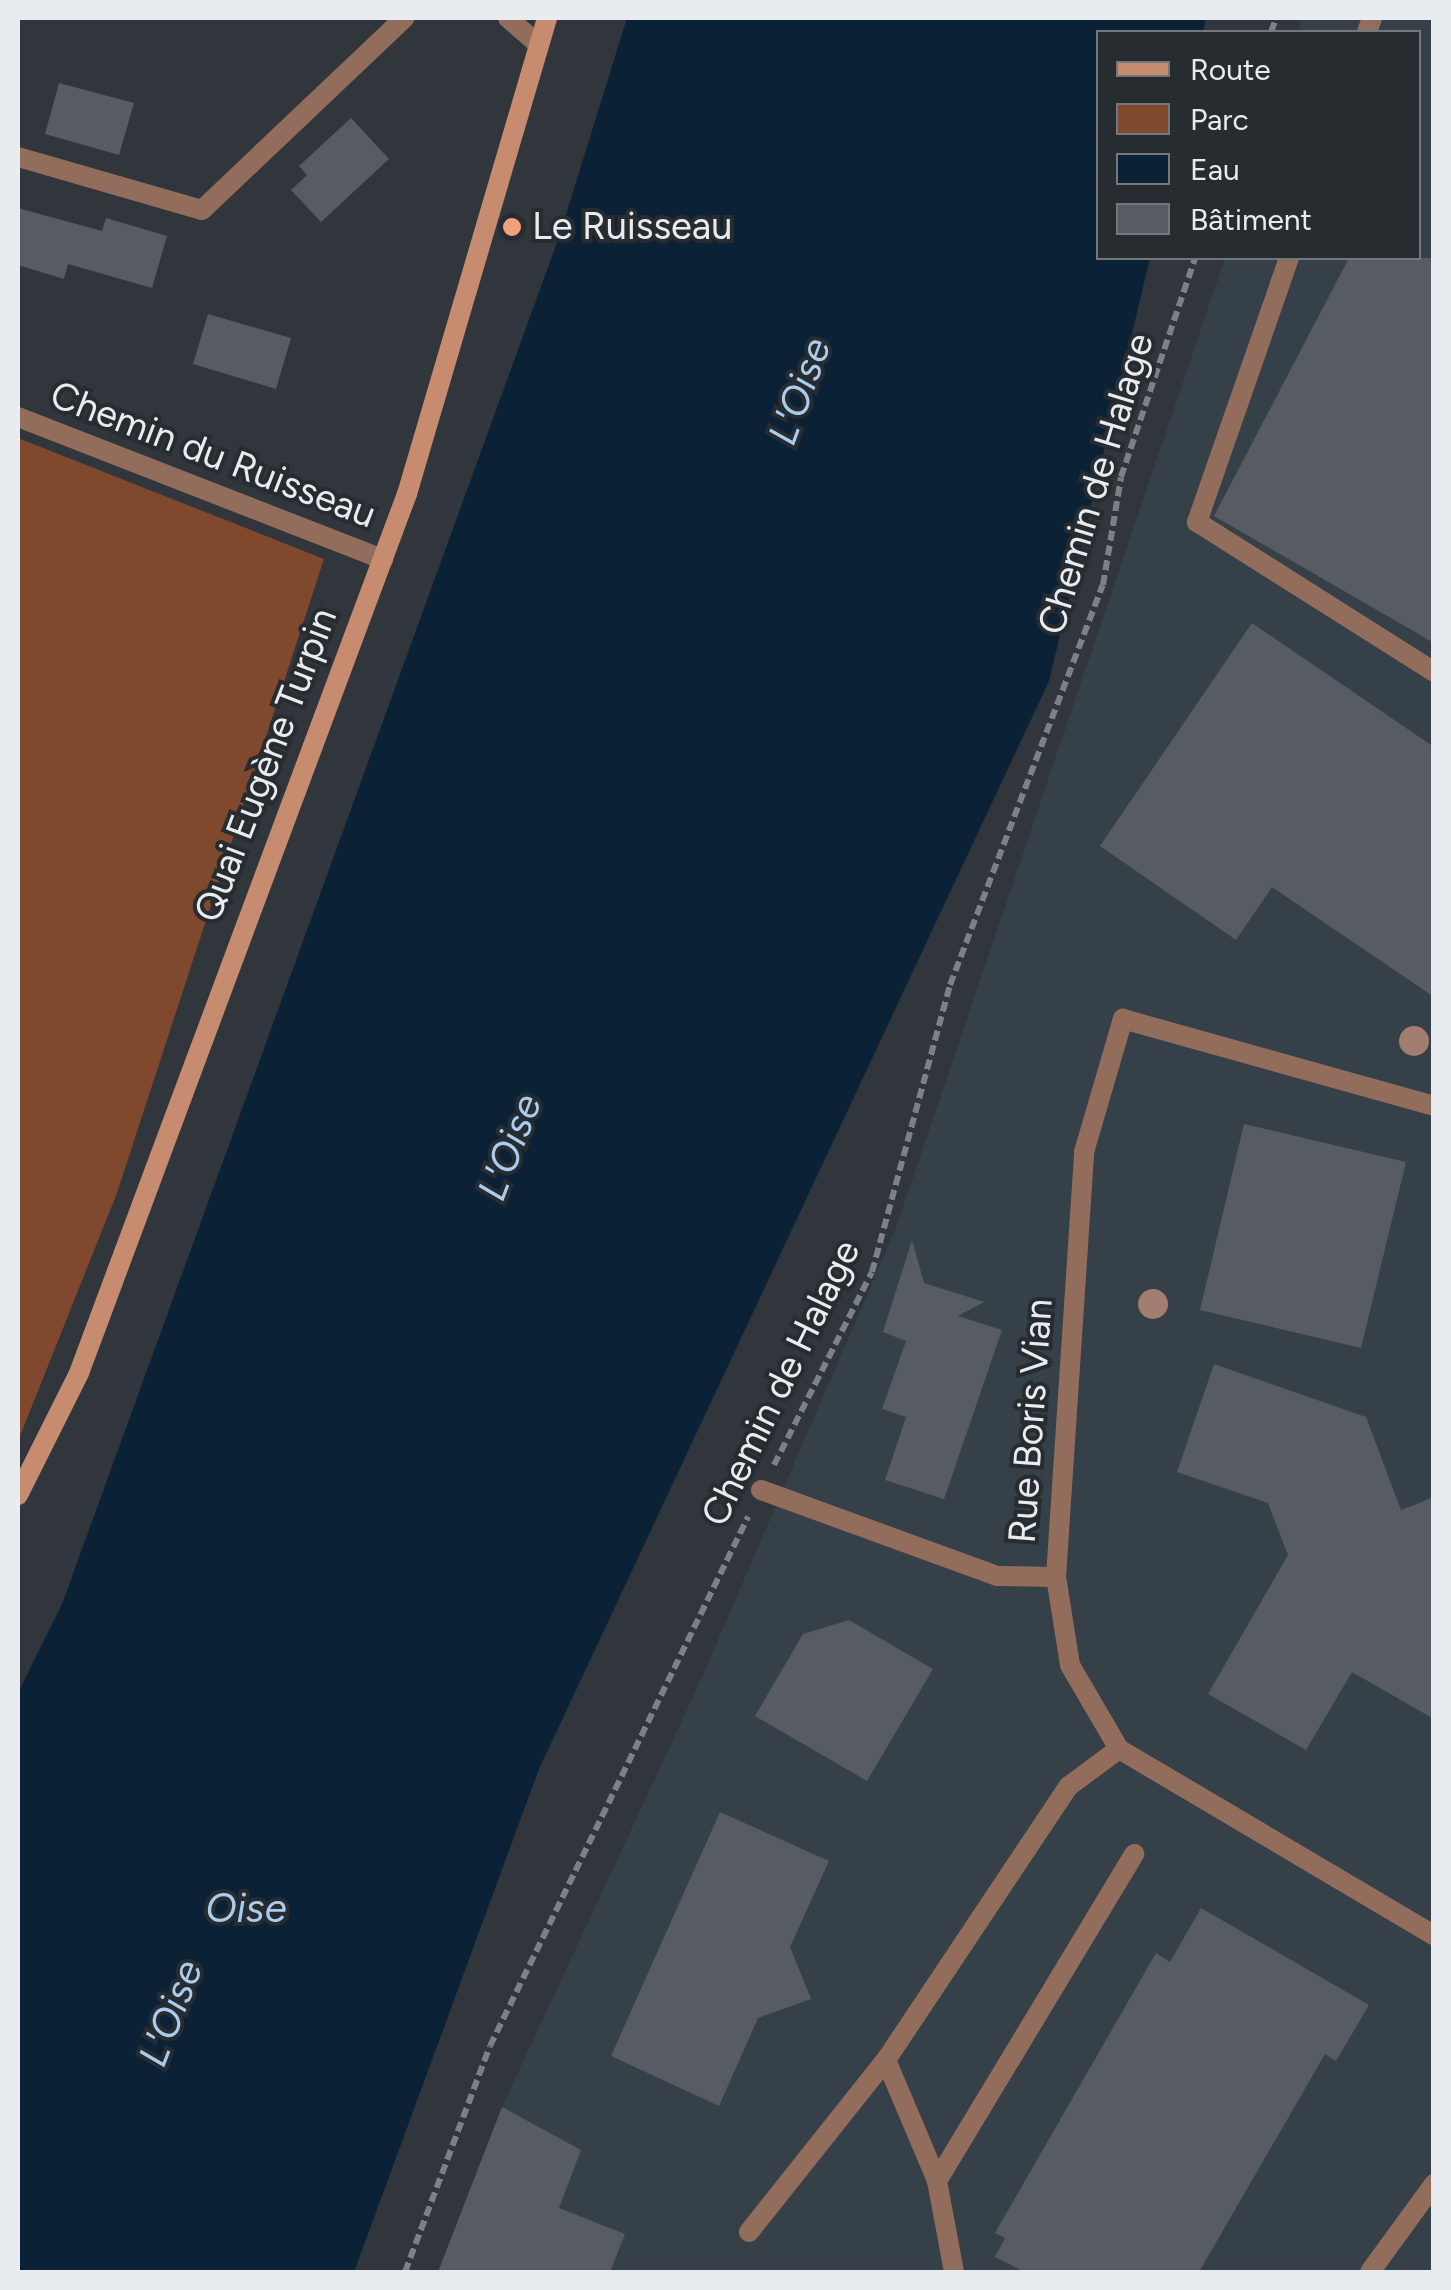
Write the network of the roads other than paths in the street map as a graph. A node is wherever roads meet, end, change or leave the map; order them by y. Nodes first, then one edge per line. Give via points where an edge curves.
1 (404, 18) edge
2 (508, 18) edge
3 (548, 18) edge
4 (538, 45) junction
5 (18, 156) edge
6 (1288, 260) edge
7 (18, 417) edge
8 (383, 559) junction
9 (1434, 672) edge
10 (1434, 1106) edge
11 (762, 1490) road end
12 (18, 1494) edge
13 (1056, 1577) junction
14 (1119, 1748) junction
15 (1134, 1854) dead end
16 (1434, 1935) edge
17 (886, 2060) junction
18 (938, 2181) junction
19 (1434, 2184) edge
20 (749, 2232) dead end
21 (954, 2272) edge
22 (1370, 2272) edge

1 - 5 street via 202,210
2 - 4 street
3 - 4 main road, Quai Eugène Turpin
4 - 8 main road, Quai Eugène Turpin
6 - 9 street via 1197,522
7 - 8 street, Chemin du Ruisseau
8 - 12 main road, Quai Eugène Turpin via 79,1373
10 - 13 street, Rue Boris Vian via 1123,1019 1084,1152
11 - 13 street via 997,1576
13 - 14 street, Rue Boris Vian via 1070,1665
14 - 16 street
14 - 17 street via 1069,1786
15 - 18 street
17 - 18 street
17 - 20 street
18 - 21 street
19 - 22 street

